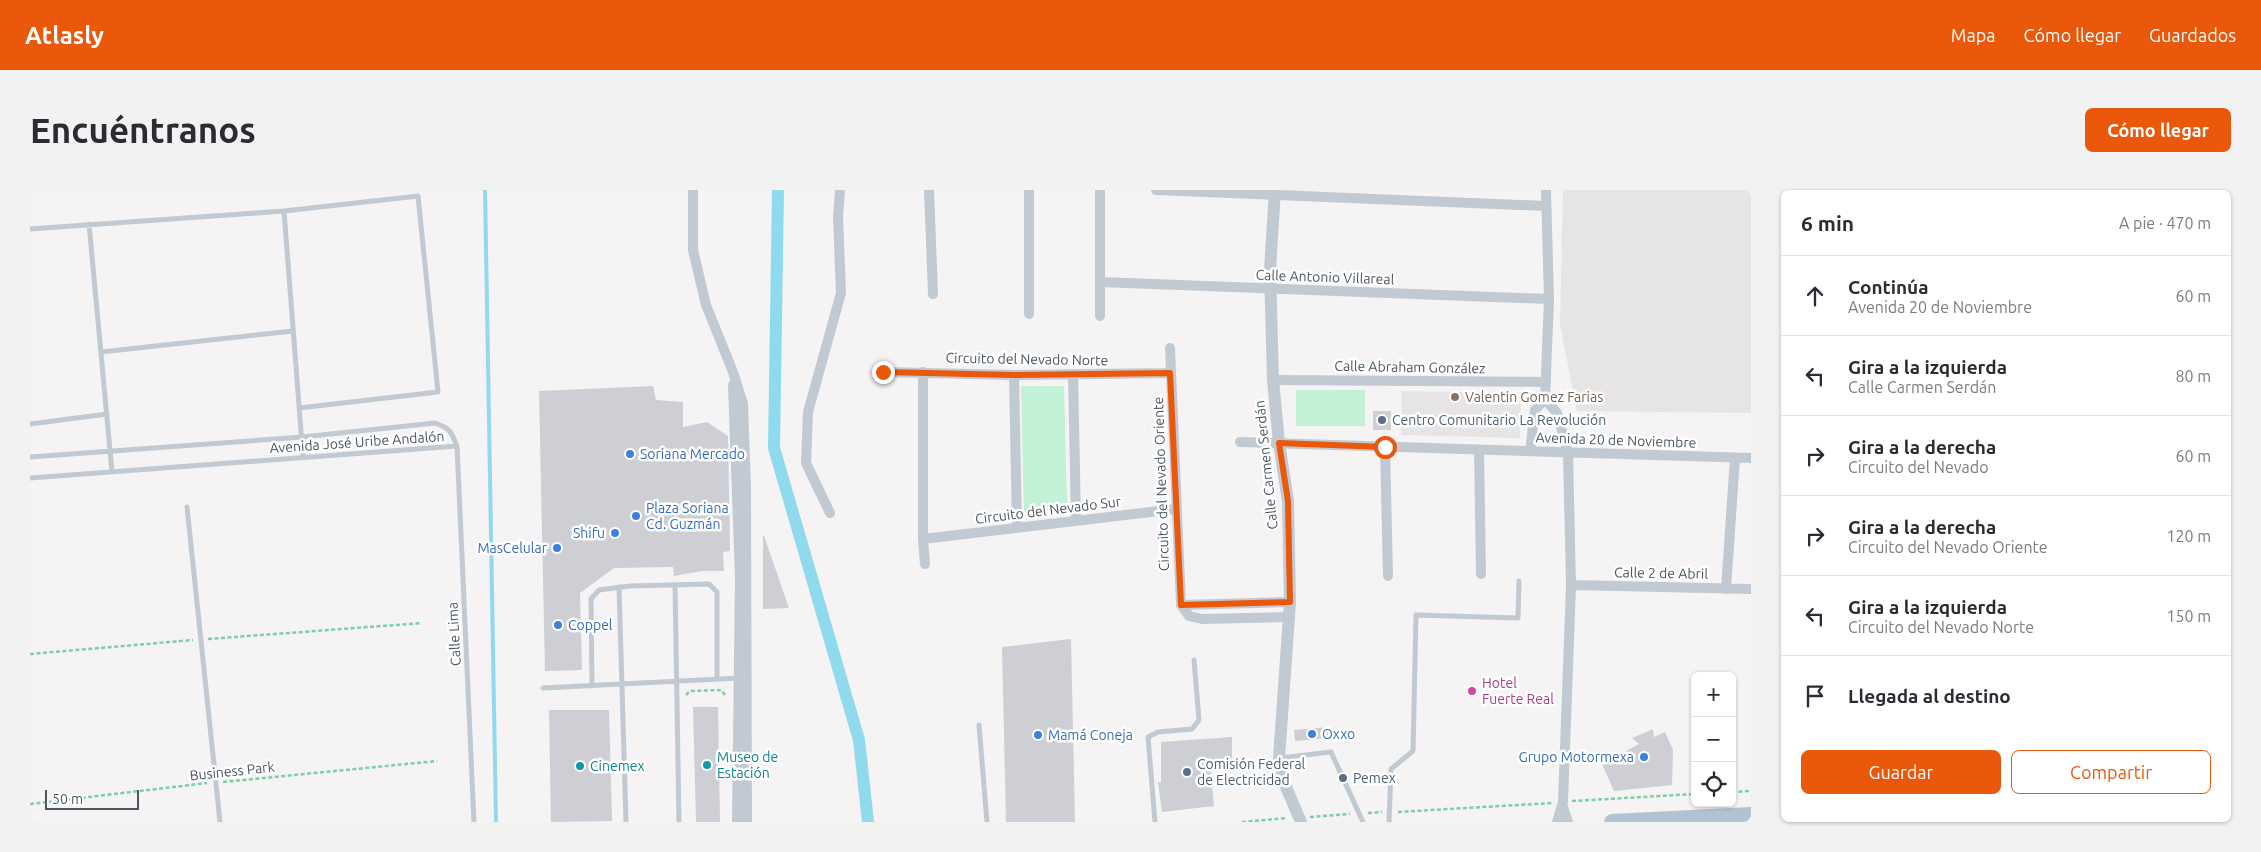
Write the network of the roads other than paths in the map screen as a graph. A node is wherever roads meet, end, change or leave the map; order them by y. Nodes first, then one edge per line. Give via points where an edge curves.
1 (693, 190) edge
2 (840, 190) edge
3 (929, 190) edge
4 (1029, 190) edge
5 (1100, 190) edge
6 (1156, 190) edge
7 (1546, 190) edge
8 (1275, 192) edge
9 (1546, 206) junction
10 (284, 211) junction
11 (89, 224) junction
12 (30, 229) edge
13 (1100, 282) junction
14 (1272, 288) junction
15 (933, 294) dead end
16 (1549, 299) junction
17 (1029, 314) dead end
18 (1100, 316) dead end
19 (293, 331) junction
20 (1170, 348) dead end
21 (101, 352) junction
22 (733, 372) junction
23 (883, 372) dead end
24 (923, 372) junction
25 (1170, 373) junction
26 (1014, 375) junction
27 (1073, 375) junction
28 (1273, 380) junction
29 (1546, 382) junction
30 (1546, 399) junction
31 (299, 408) junction
32 (107, 414) junction
33 (30, 424) edge
34 (302, 437) junction
35 (1240, 442) dead end
36 (1279, 443) junction
37 (456, 446) junction
38 (1385, 447) junction
39 (1479, 450) junction
40 (110, 452) junction
41 (1530, 452) junction
42 (1568, 452) junction
43 (30, 457) edge
44 (303, 457) junction
45 (1734, 458) junction
46 (1751, 458) edge
47 (112, 472) junction
48 (30, 478) edge
49 (187, 507) dead end
50 (1176, 509) junction
51 (830, 513) dead end
52 (1076, 520) junction
53 (1017, 527) junction
54 (923, 539) junction
55 (925, 564) dead end
56 (1481, 574) dead end
57 (1388, 576) dead end
58 (1519, 581) dead end
59 (675, 585) junction
60 (1571, 585) junction
61 (619, 587) junction
62 (1726, 588) junction
63 (1751, 589) edge
64 (1290, 602) junction
65 (1181, 605) junction
66 (1290, 617) junction
67 (1194, 660) dead end
68 (739, 678) junction
69 (717, 680) junction
70 (676, 682) junction
71 (622, 684) junction
72 (592, 686) junction
73 (543, 688) dead end
74 (979, 725) dead end
75 (1279, 758) junction
76 (1563, 805) junction
77 (1751, 815) edge
78 (1300, 820) edge
79 (220, 822) edge
80 (474, 822) edge
81 (626, 822) edge
82 (679, 822) edge
83 (737, 822) edge
84 (747, 822) edge
85 (986, 822) edge
86 (1155, 822) edge
87 (1363, 822) edge
88 (1389, 822) edge
89 (1557, 822) edge
90 (1568, 822) edge
91 (1612, 822) edge

1 - 22 street via 695,260 706,305
2 - 51 street via 841,293 808,412 806,463
3 - 15 street
4 - 17 street
5 - 13 street
6 - 8 street
7 - 9 street
8 - 9 street
8 - 14 street, Calle Carmen Serdán via 1270,270
9 - 16 street
10 - 11 lane
10 - 19 lane
10 - 31 lane via 418,196 438,392
11 - 12 lane
11 - 21 lane
13 - 14 street, Calle Antonio Villareal
13 - 18 street
14 - 16 street, Calle Antonio Villareal
14 - 28 street, Calle Carmen Serdán
16 - 29 street
19 - 21 lane
19 - 31 lane
20 - 25 street, Circuito del Nevado Oriente
21 - 32 lane
22 - 68 street via 740,577
22 - 84 street via 743,404 746,486
23 - 24 street, Circuito del Nevado Norte
24 - 26 street, Circuito del Nevado Norte
24 - 54 street
25 - 27 street, Circuito del Nevado Norte
25 - 50 street, Circuito del Nevado Oriente
26 - 27 street, Circuito del Nevado Norte
26 - 53 street
27 - 52 street
28 - 29 street, Calle Abraham González
28 - 36 street, Calle Carmen Serdán
29 - 30 street
30 - 41 street via 1535,410
30 - 42 street via 1557,413
31 - 34 lane
32 - 33 lane
32 - 40 lane
34 - 37 lane, Avenida José Uribe Andalón via 435,423 447,427
34 - 40 lane, Avenida José Uribe Andalón
34 - 44 lane
35 - 36 street, Avenida 20 de Noviembre
36 - 38 street, Avenida 20 de Noviembre
36 - 64 street, Calle Carmen Serdán via 1288,501
37 - 44 lane, Avenida José Uribe Andalón
37 - 80 lane, Calle Lima
38 - 39 street, Avenida 20 de Noviembre
38 - 57 street
39 - 41 street, Avenida 20 de Noviembre
39 - 56 street
40 - 43 lane, Avenida José Uribe Andalón
40 - 47 lane
41 - 42 street, Avenida 20 de Noviembre
42 - 45 street, Avenida 20 de Noviembre
42 - 60 street
44 - 47 lane, Avenida José Uribe Andalón
45 - 46 street, Avenida 20 de Noviembre
45 - 62 street
47 - 48 lane, Avenida José Uribe Andalón
49 - 79 lane
50 - 52 street, Circuito del Nevado Sur
50 - 65 street, Circuito del Nevado Oriente
52 - 53 street, Circuito del Nevado Sur
53 - 54 street, Circuito del Nevado Sur
54 - 55 street
58 - 88 lane via 1518,618 1416,615 1413,751 1390,769
59 - 61 lane
59 - 69 lane via 709,584 717,592
59 - 70 lane
60 - 62 street, Calle 2 de Abril
60 - 76 street
61 - 71 lane
61 - 72 lane via 599,590 592,599
62 - 63 street, Calle 2 de Abril
64 - 65 street
64 - 66 street, Calle Carmen Serdán
65 - 66 street via 1189,616 1202,619
66 - 75 street, Calle Carmen Serdán
67 - 86 lane via 1199,720 1192,728 1158,732 1148,737
68 - 69 lane
68 - 83 street
69 - 70 lane
70 - 71 lane
70 - 82 lane
71 - 72 lane
71 - 81 lane
72 - 73 lane
74 - 85 lane
75 - 78 street, Calle Carmen Serdán via 1283,780
75 - 87 lane via 1331,752
76 - 89 street
76 - 90 street
77 - 91 main road

